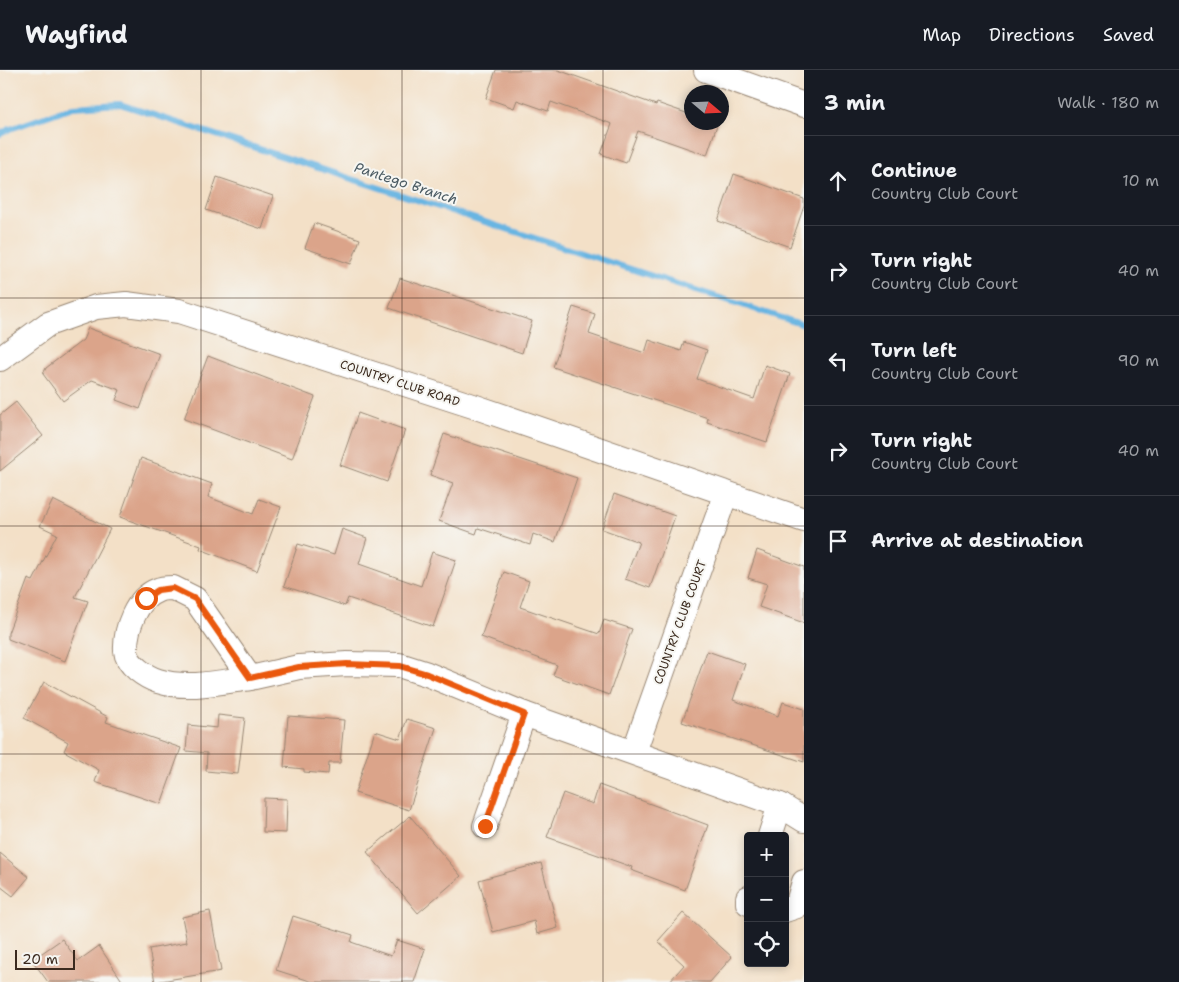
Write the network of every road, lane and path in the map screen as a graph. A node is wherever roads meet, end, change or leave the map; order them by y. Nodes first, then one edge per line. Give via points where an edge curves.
1 (706, 70) edge
2 (804, 105) edge
3 (0, 359) edge
4 (726, 493) junction
5 (804, 520) edge
6 (250, 678) junction
7 (524, 714) junction
8 (634, 752) junction
9 (780, 805) junction
10 (804, 820) edge
11 (485, 826) dead end
12 (771, 832) edge
13 (804, 882) edge
14 (789, 909) edge

1 - 2 street
3 - 4 street, COUNTRY CLUB ROAD via 48,324 96,307 126,304 179,311 474,406
4 - 5 street, COUNTRY CLUB ROAD
4 - 8 street, COUNTRY CLUB COURT
6 - 6 street via 195,599 173,588 158,590 146,598 132,617 126,652 135,668 156,680 176,685
6 - 7 street via 299,667 347,664 400,666
7 - 8 street
7 - 11 street
8 - 9 street
9 - 10 street
9 - 12 street
13 - 14 street via 797,906

